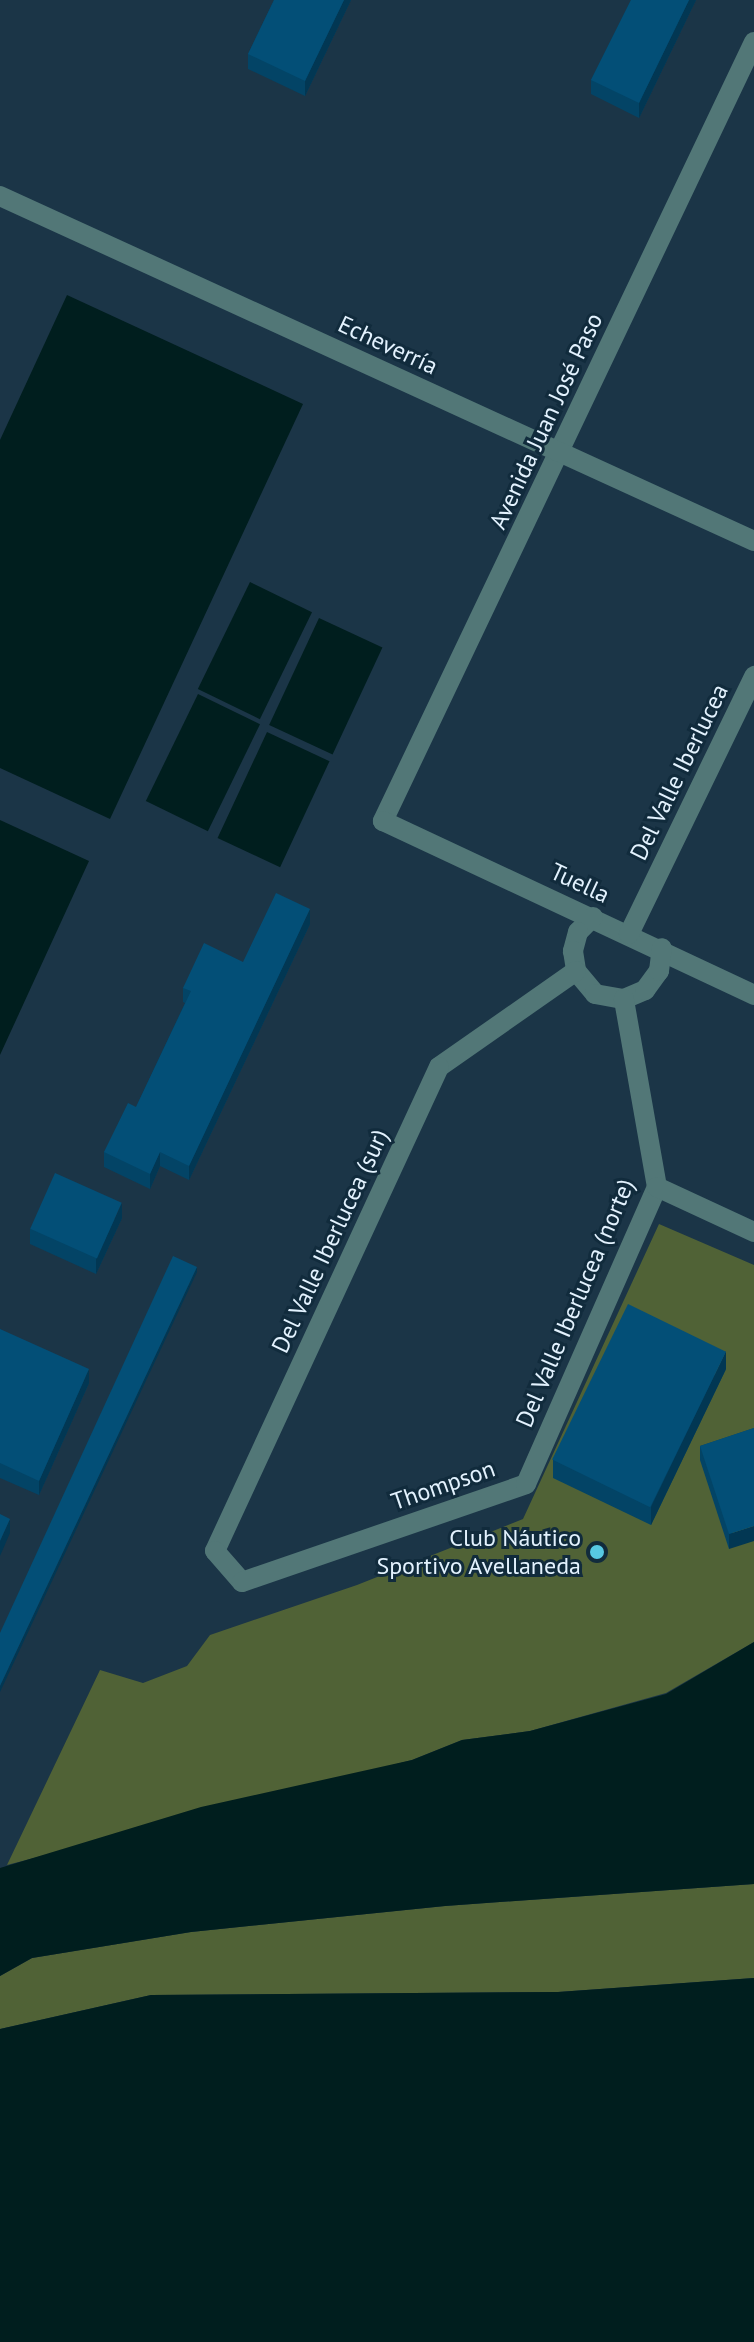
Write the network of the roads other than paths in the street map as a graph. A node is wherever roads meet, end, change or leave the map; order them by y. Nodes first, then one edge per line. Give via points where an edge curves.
1 (754, 42) edge
2 (0, 196) edge
3 (560, 453) junction
4 (754, 541) edge
5 (754, 676) edge
6 (383, 821) joint
7 (593, 917) junction
8 (629, 934) junction
9 (662, 948) junction
10 (576, 971) junction
11 (754, 995) edge
12 (624, 999) junction
13 (657, 1187) junction
14 (754, 1232) edge
15 (526, 1484) joint
16 (242, 1582) joint

1 - 3 street, Avenida Juan José Paso
2 - 3 street, Echeverría
3 - 4 street, Echeverría
3 - 6 street, Avenida Juan José Paso
5 - 8 street, Del Valle Iberlucea
6 - 7 street, Tuella
7 - 8 street, Tuella
7 - 10 street via 578,932 573,951
8 - 9 street, Tuella
9 - 11 street, Tuella
9 - 12 street via 659,971 645,990
10 - 12 street via 595,994
10 - 16 street, Del Valle Iberlucea (sur) via 439,1067 215,1551
12 - 13 street, Del Valle Iberlucea (norte)
13 - 14 street
13 - 15 street, Del Valle Iberlucea (norte)
15 - 16 street, Thompson

